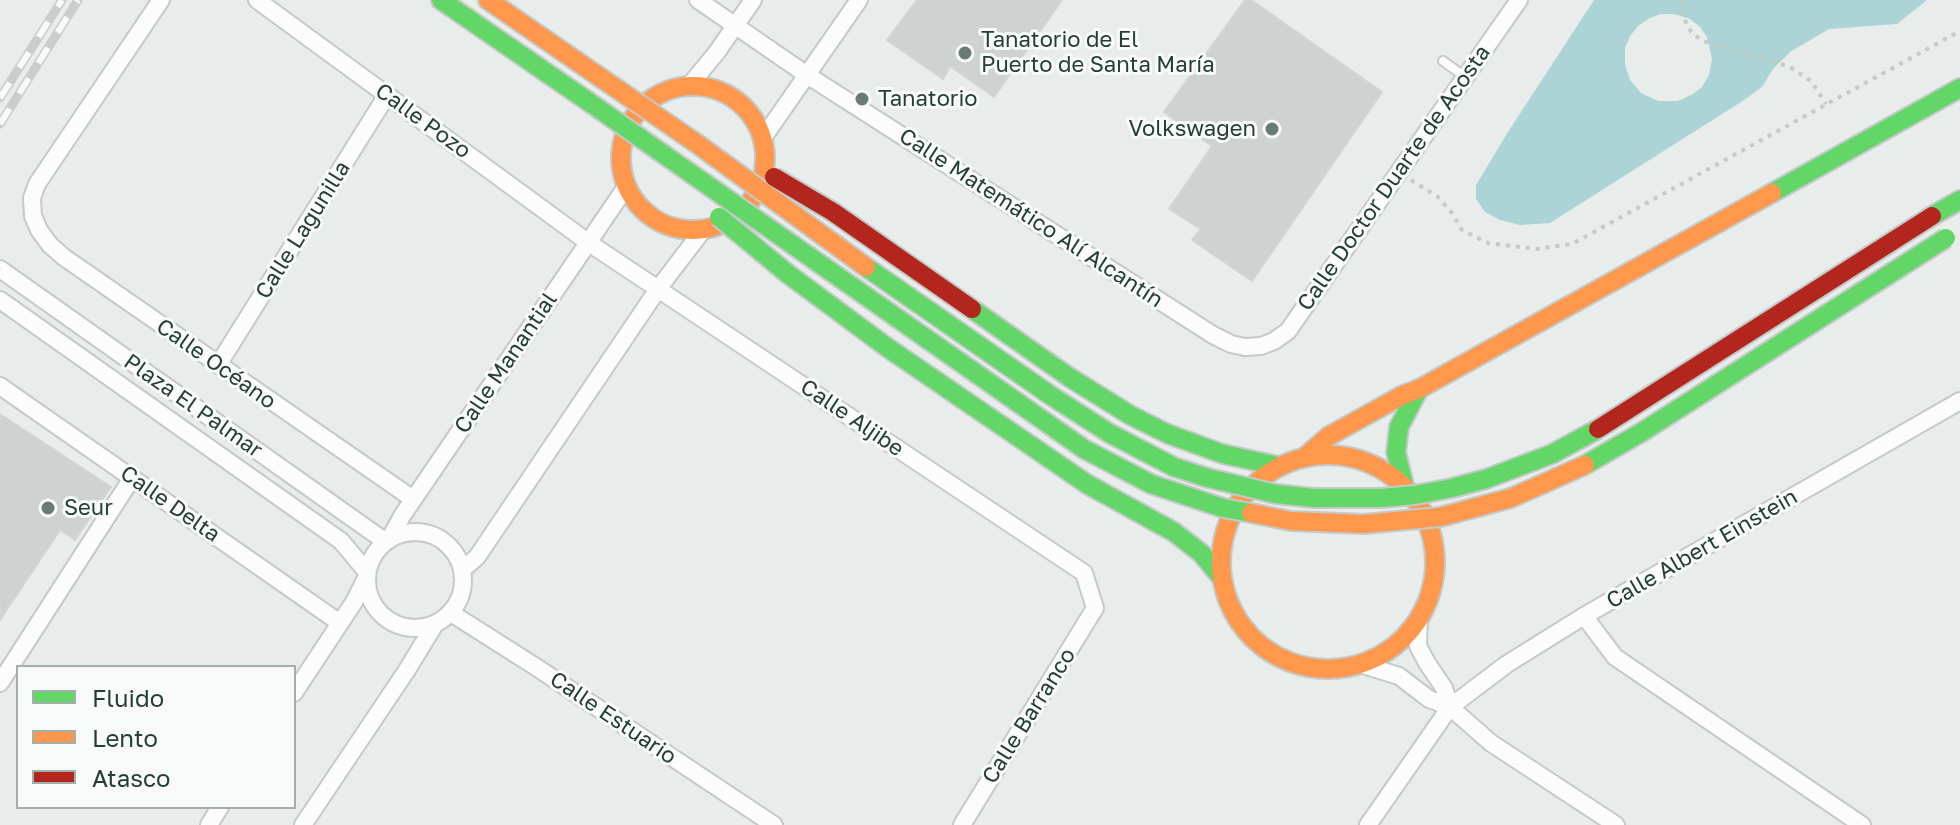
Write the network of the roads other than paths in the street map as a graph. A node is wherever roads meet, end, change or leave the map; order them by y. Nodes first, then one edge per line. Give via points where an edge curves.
1 (161, 0) edge
2 (257, 0) edge
3 (441, 0) edge
4 (488, 0) edge
5 (698, 0) edge
6 (753, 0) edge
7 (859, 0) edge
8 (1519, 0) edge
9 (735, 26) junction
10 (1443, 61) dead end
11 (807, 75) junction
12 (1465, 77) junction
13 (689, 86) junction
14 (1960, 88) edge
15 (387, 95) junction
16 (763, 138) junction
17 (696, 143) junction
18 (662, 152) junction
19 (626, 187) junction
20 (1960, 200) edge
21 (703, 230) junction
22 (1953, 234) edge
23 (589, 243) junction
24 (0, 269) edge
25 (658, 289) junction
26 (0, 300) edge
27 (1261, 346) joint
28 (218, 365) junction
29 (0, 386) edge
30 (1419, 389) junction
31 (1960, 401) edge
32 (1306, 456) junction
33 (1278, 466) junction
34 (132, 478) junction
35 (1404, 485) junction
36 (413, 499) junction
37 (387, 541) junction
38 (462, 570) junction
39 (367, 574) junction
40 (1221, 577) junction
41 (1095, 608) joint
42 (451, 613) junction
43 (1584, 616) junction
44 (1419, 618) junction
45 (340, 623) junction
46 (435, 624) junction
47 (1360, 664) junction
48 (0, 683) edge
49 (296, 690) edge
50 (1450, 707) junction
51 (303, 825) edge
52 (774, 825) edge
53 (962, 825) edge
54 (1368, 825) edge
55 (1616, 825) edge
56 (1862, 825) edge

1 - 28 street, Calle Océano via 37,184 33,216 50,245 65,258
2 - 15 street, Calle Pozo
3 - 18 main road, bridge
4 - 17 main road, bridge
5 - 9 street, Calle Matemático Alí Alcantín
6 - 9 street
7 - 11 street
8 - 12 street, Calle Doctor Duarte de Acosta
9 - 11 street, Calle Matemático Alí Alcantín
9 - 13 street
10 - 12 lane
11 - 16 street
11 - 27 street, Calle Matemático Alí Alcantín via 1213,335 1231,344
12 - 27 street, Calle Doctor Duarte de Acosta via 1288,331
13 - 16 main road via 708,87 743,105
13 - 19 main road via 651,98 631,120 620,148
14 - 30 main road
15 - 23 street, Calle Pozo
15 - 28 street, Calle Lagunilla
16 - 21 main road via 763,179 754,198 741,213
17 - 20 main road, bridge via 1109,433 1174,467 1208,478 1314,498 1415,495 1552,454 1613,421
17 - 33 main road, bridge via 740,157 833,212 1130,415 1223,454
18 - 22 main road, bridge via 1055,430 1117,467 1223,508 1329,524 1440,517 1511,498 1580,468
18 - 40 main road, bridge via 685,189 788,274 1008,432 1174,532
19 - 21 main road via 649,217 666,226
19 - 23 street, Calle Manantial
21 - 25 street
23 - 25 street, Calle Aljibe
23 - 36 street, Calle Manantial
24 - 37 street, Plaza El Palmar
25 - 38 street via 477,557
25 - 41 street, Calle Aljibe via 1084,573
26 - 39 street, Plaza El Palmar via 341,541
28 - 36 street, Calle Océano
29 - 34 street, Calle Delta
30 - 32 main road via 1329,436
30 - 35 main road via 1399,427 1396,452
31 - 43 street, Calle Albert Einstein
32 - 33 main road
32 - 35 main road via 1358,458
33 - 40 main road via 1251,485 1232,512 1221,543
34 - 45 street, Calle Delta
34 - 48 street
35 - 44 main road via 1423,509 1434,538 1436,568
36 - 37 street, Calle Manantial
37 - 38 street via 411,532 434,536 452,550
37 - 39 street
38 - 42 street via 462,593
39 - 45 street
39 - 46 street via 368,591 382,615 407,628
40 - 47 main road via 1239,623 1276,656 1323,669
41 - 53 street, Calle Barranco
42 - 46 street
42 - 52 street, Calle Estuario
43 - 50 street, Calle Albert Einstein
43 - 56 street via 1615,657
44 - 47 main road via 1394,647
44 - 50 street via 1418,646
45 - 49 street
46 - 51 street
47 - 50 street via 1399,676 1429,699
50 - 54 street, Calle Albert Einstein
50 - 55 street via 1491,743

